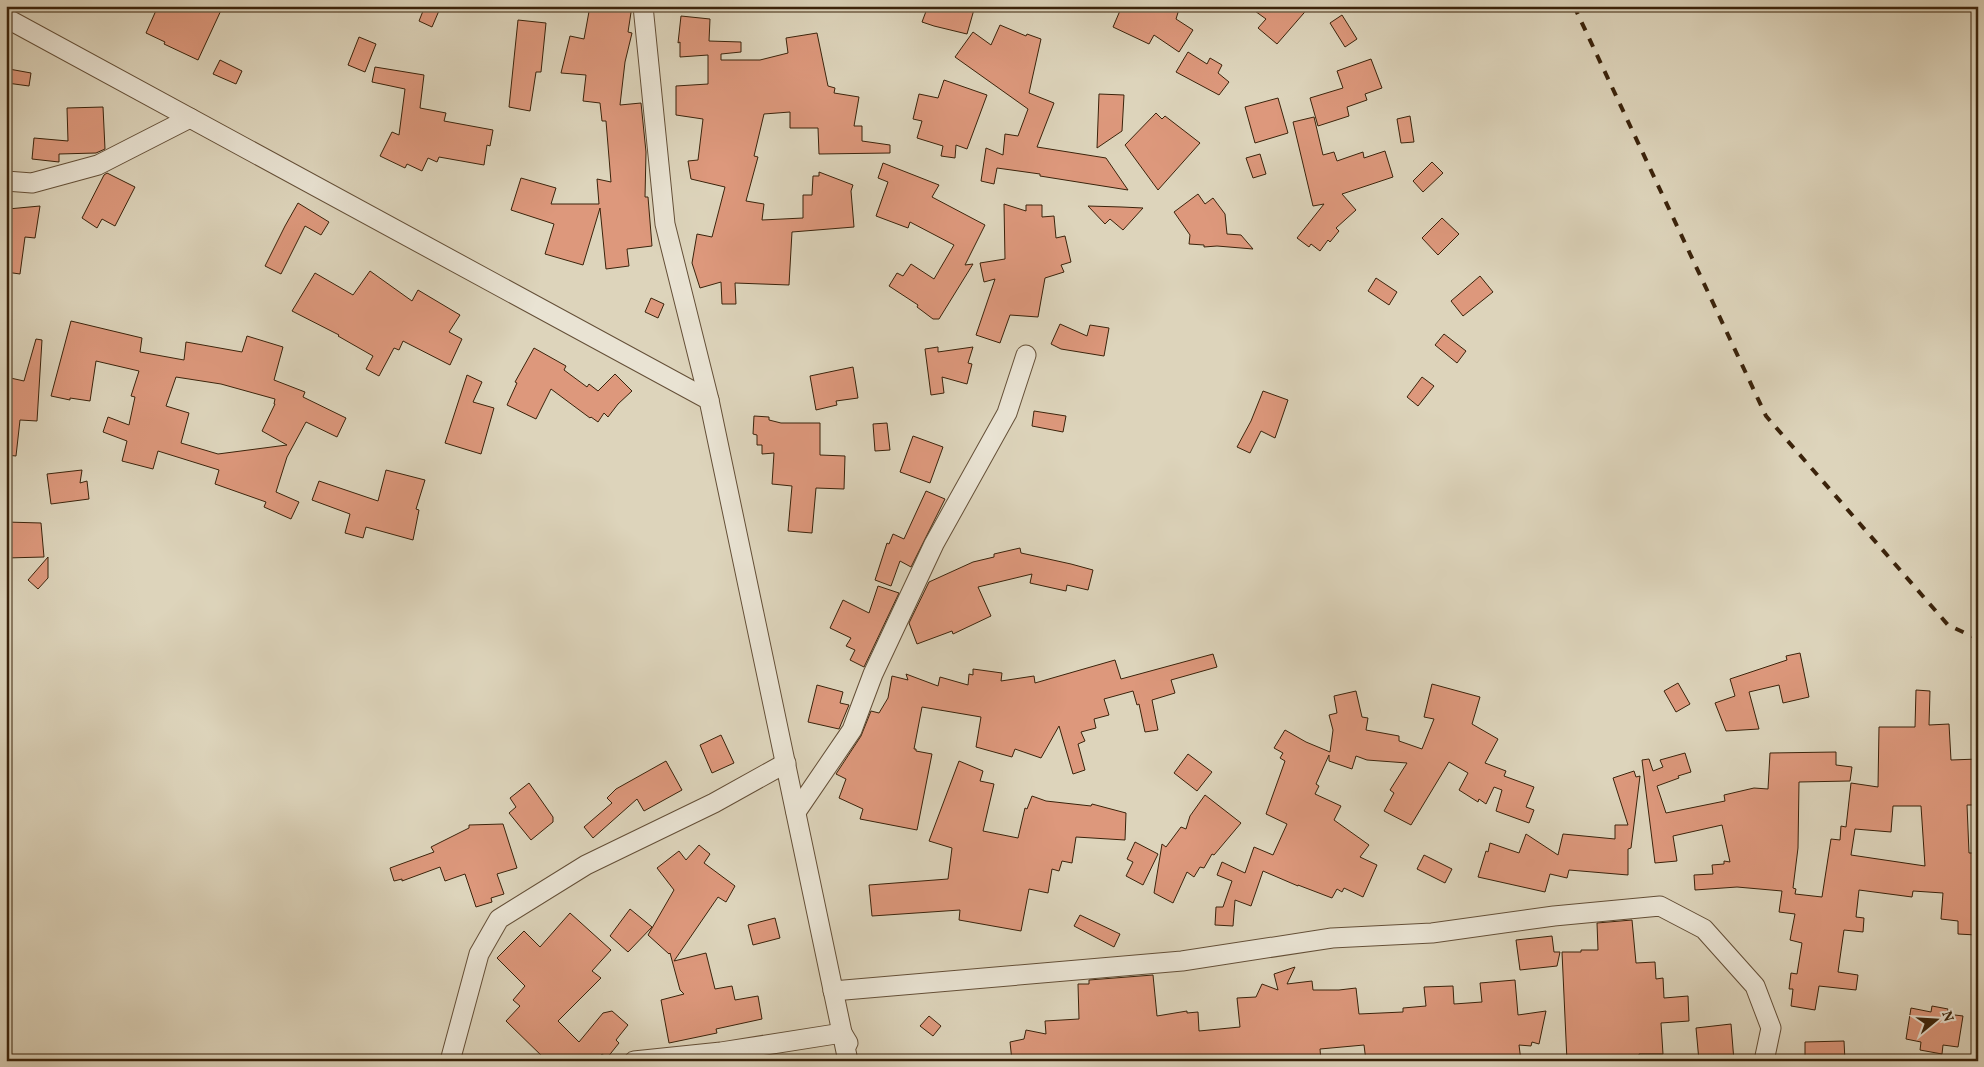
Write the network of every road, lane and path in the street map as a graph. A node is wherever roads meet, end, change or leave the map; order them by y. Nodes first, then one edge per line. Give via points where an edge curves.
1 (643, 6) edge
2 (6, 18) edge
3 (190, 118) junction
4 (6, 181) edge
5 (1026, 354) dead end
6 (709, 400) junction
7 (786, 763) junction
8 (796, 812) junction
9 (833, 991) junction
10 (842, 1033) junction
11 (450, 1061) edge
12 (634, 1061) edge
13 (848, 1061) edge
14 (860, 1061) edge
15 (1764, 1061) edge

1 - 6 street via 665,224
2 - 3 street
3 - 4 street via 98,165 32,183
3 - 6 street
5 - 8 street via 1007,413 934,544 873,674 852,730
6 - 7 street
7 - 8 street
7 - 11 street via 714,803 586,865 498,920 479,954
8 - 9 street
9 - 10 street
9 - 15 street via 1182,961 1332,938 1432,933 1554,916 1660,906 1704,929 1755,986 1771,1028
10 - 12 street via 721,1052
10 - 13 street
10 - 14 street

